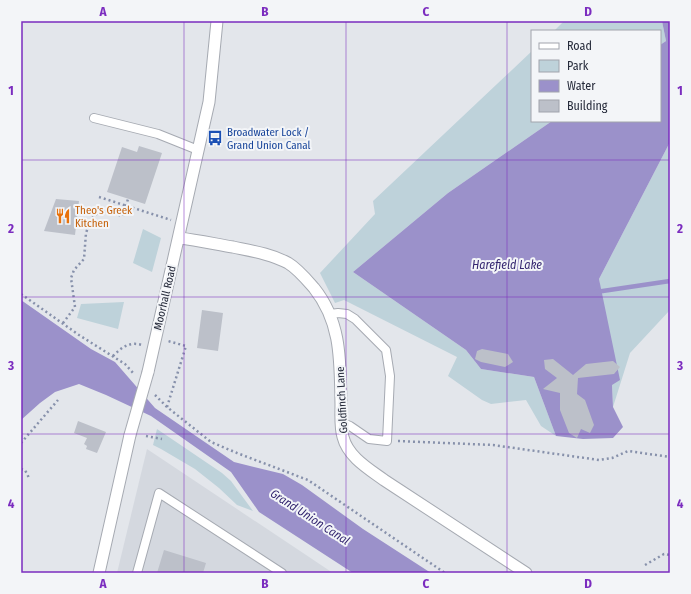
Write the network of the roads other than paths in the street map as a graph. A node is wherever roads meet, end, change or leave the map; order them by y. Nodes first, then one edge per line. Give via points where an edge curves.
1 (217, 21) edge
2 (94, 118) dead end
3 (198, 150) junction
4 (179, 238) junction
5 (330, 314) junction
6 (341, 422) junction
7 (99, 573) edge
8 (137, 573) edge
9 (282, 573) edge
10 (526, 573) edge

1 - 3 street, Moorhall Road via 209,102
2 - 3 lane via 158,134
3 - 4 street, Moorhall Road
4 - 5 street, Goldfinch Lane via 259,253 289,264 309,282
4 - 7 street, Moorhall Road, bridge
5 - 6 street, Goldfinch Lane via 339,354
5 - 6 lane via 347,314 355,319 386,350 390,376 387,440 369,439
6 - 10 street, Goldfinch Lane via 348,449 366,467
8 - 9 lane via 159,493

